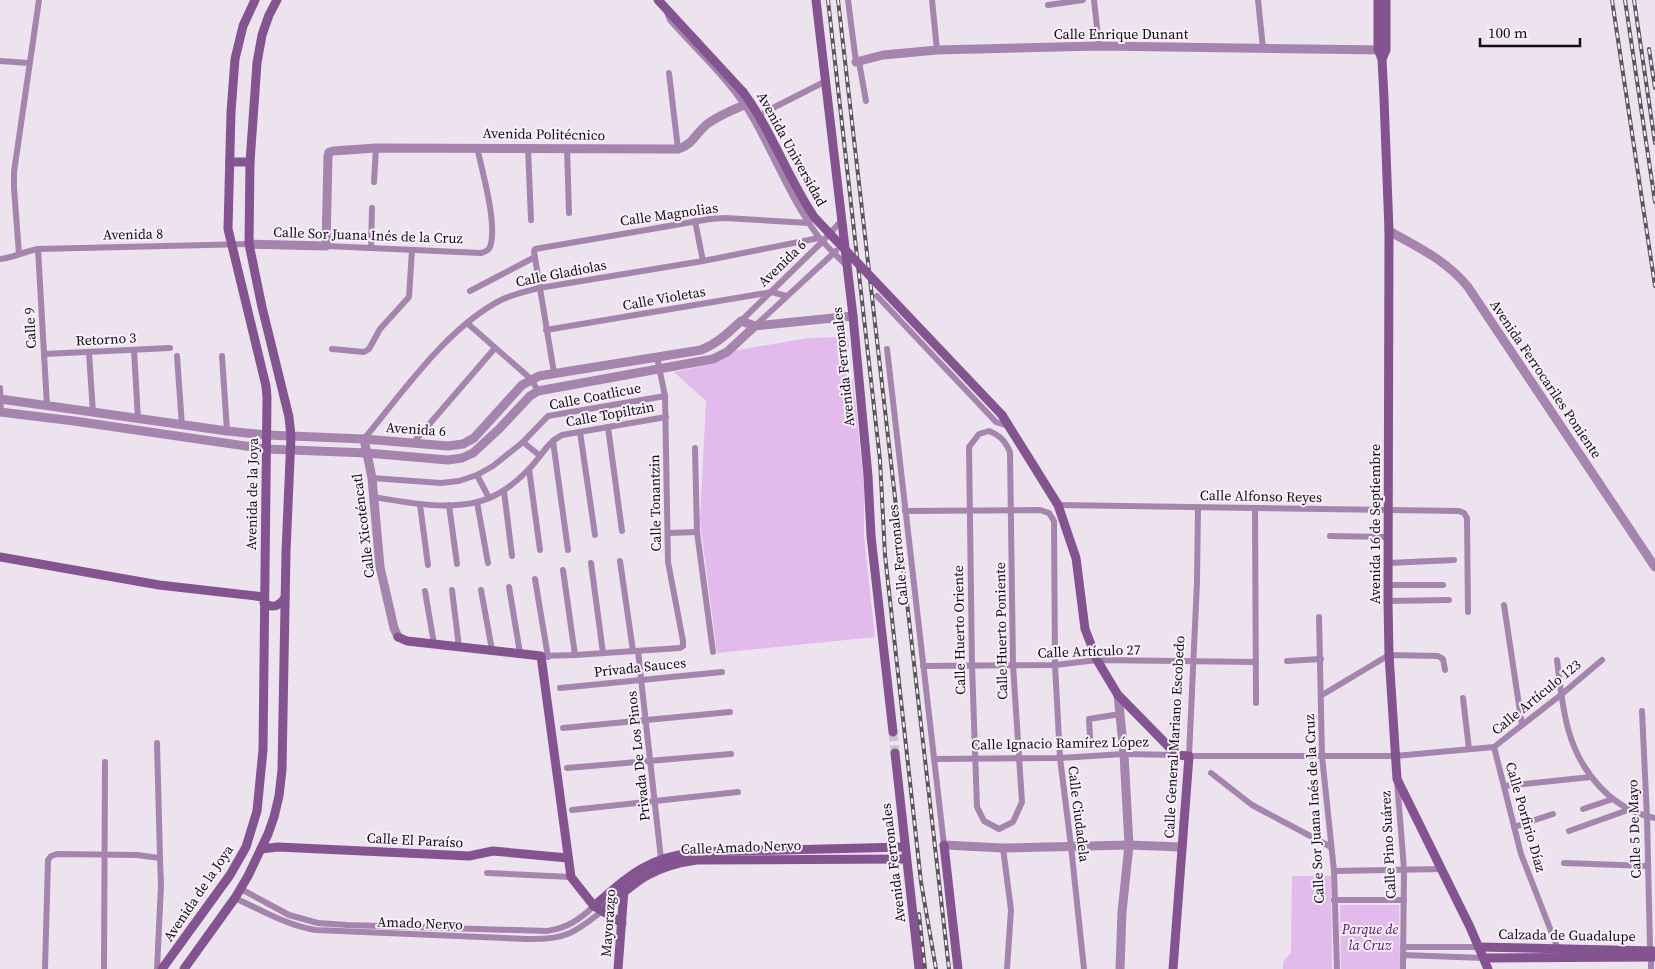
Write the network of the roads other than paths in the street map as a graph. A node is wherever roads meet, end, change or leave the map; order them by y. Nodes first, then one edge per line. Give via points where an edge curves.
1 (39, 0) edge
2 (255, 0) edge
3 (277, 0) edge
4 (816, 0) edge
5 (848, 0) edge
6 (932, 0) edge
7 (1083, 0) edge
8 (1094, 0) edge
9 (1258, 0) edge
10 (661, 3) edge
11 (1382, 3) edge
12 (1048, 5) dead end
13 (1099, 46) junction
14 (1263, 48) junction
15 (1382, 49) junction
16 (937, 50) junction
17 (0, 61) edge
18 (858, 62) junction
19 (29, 63) junction
20 (669, 72) dead end
21 (826, 81) junction
22 (866, 101) dead end
23 (744, 105) junction
24 (765, 112) dead end
25 (477, 147) junction
26 (376, 148) junction
27 (528, 148) junction
28 (567, 148) junction
29 (678, 148) junction
30 (230, 162) junction
31 (250, 162) junction
32 (374, 182) dead end
33 (372, 208) dead end
34 (569, 213) dead end
35 (531, 220) dead end
36 (842, 220) junction
37 (695, 221) junction
38 (809, 223) junction
39 (1389, 231) junction
40 (821, 240) junction
41 (844, 241) junction
42 (249, 244) junction
43 (231, 245) junction
44 (326, 246) junction
45 (372, 248) junction
46 (38, 249) junction
47 (412, 250) junction
48 (834, 253) junction
49 (19, 254) junction
50 (535, 257) junction
51 (0, 259) edge
52 (703, 261) junction
53 (851, 264) junction
54 (539, 288) junction
55 (470, 292) dead end
56 (772, 292) junction
57 (786, 296) junction
58 (877, 296) dead end
59 (852, 316) junction
60 (741, 321) junction
61 (467, 323) junction
62 (755, 326) junction
63 (546, 330) junction
64 (170, 348) dead end
65 (495, 348) junction
66 (887, 348) dead end
67 (332, 349) dead end
68 (134, 350) junction
69 (89, 353) junction
70 (44, 354) junction
71 (177, 356) dead end
72 (222, 356) dead end
73 (657, 357) junction
74 (660, 370) junction
75 (554, 373) junction
76 (531, 380) junction
77 (0, 388) edge
78 (538, 391) junction
79 (665, 396) junction
80 (0, 400) edge
81 (47, 406) junction
82 (1, 412) edge
83 (93, 413) junction
84 (666, 416) junction
85 (138, 419) junction
86 (490, 420) junction
87 (182, 426) junction
88 (1008, 426) junction
89 (608, 427) junction
90 (499, 429) junction
91 (227, 432) junction
92 (580, 432) junction
93 (989, 432) joint
94 (267, 435) junction
95 (291, 436) junction
96 (364, 439) junction
97 (553, 441) junction
98 (523, 442) junction
99 (413, 443) junction
100 (695, 448) dead end
101 (266, 449) junction
102 (290, 451) junction
103 (368, 453) junction
104 (539, 455) junction
105 (530, 469) junction
106 (477, 475) junction
107 (372, 478) junction
108 (504, 490) junction
109 (374, 498) junction
110 (489, 498) junction
111 (477, 502) junction
112 (420, 504) junction
113 (449, 505) junction
114 (1058, 505) junction
115 (1198, 507) junction
116 (1255, 508) junction
117 (1011, 510) junction
118 (1388, 510) junction
119 (905, 511) junction
120 (970, 511) junction
121 (622, 531) dead end
122 (697, 532) junction
123 (668, 533) junction
124 (595, 535) dead end
125 (1330, 536) dead end
126 (1388, 537) junction
127 (540, 550) dead end
128 (568, 550) dead end
129 (512, 556) dead end
130 (0, 557) edge
131 (1454, 560) dead end
132 (620, 561) dead end
133 (488, 563) dead end
134 (591, 563) dead end
135 (1388, 563) junction
136 (457, 564) dead end
137 (428, 565) dead end
138 (1655, 567) edge
139 (563, 570) dead end
140 (535, 579) dead end
141 (1388, 585) junction
142 (1442, 585) dead end
143 (508, 587) dead end
144 (452, 590) dead end
145 (482, 590) dead end
146 (425, 591) dead end
147 (285, 598) junction
148 (264, 600) junction
149 (1448, 600) dead end
150 (1388, 601) junction
151 (1504, 605) dead end
152 (1468, 612) dead end
153 (1320, 617) dead end
154 (398, 637) joint
155 (434, 644) junction
156 (459, 646) junction
157 (492, 650) junction
158 (636, 651) junction
159 (713, 652) dead end
160 (520, 653) junction
161 (603, 653) junction
162 (575, 655) junction
163 (1389, 655) junction
164 (544, 656) junction
165 (1320, 659) junction
166 (1097, 660) junction
167 (1557, 660) dead end
168 (1602, 660) dead end
169 (1287, 661) dead end
170 (1193, 662) junction
171 (1256, 662) junction
172 (972, 665) junction
173 (1013, 665) junction
174 (1055, 665) junction
175 (922, 666) junction
176 (1446, 670) dead end
177 (722, 672) dead end
178 (642, 680) junction
179 (560, 688) dead end
180 (1562, 694) junction
181 (1118, 695) junction
182 (1322, 695) junction
183 (1463, 698) dead end
184 (1256, 702) dead end
185 (1642, 711) dead end
186 (730, 712) dead end
187 (1120, 714) junction
188 (646, 720) junction
189 (1522, 725) junction
190 (563, 728) dead end
191 (892, 732) tunnel mouth
192 (1090, 737) dead end
193 (157, 743) dead end
194 (1494, 747) junction
195 (1469, 750) junction
196 (895, 753) tunnel mouth
197 (731, 754) dead end
198 (1124, 754) junction
199 (1177, 755) junction
200 (1189, 756) junction
201 (1322, 756) junction
202 (1395, 756) junction
203 (1019, 757) junction
204 (935, 758) junction
205 (976, 758) junction
206 (1060, 758) junction
207 (651, 760) junction
208 (105, 762) dead end
209 (567, 768) dead end
210 (1211, 773) dead end
211 (1591, 777) junction
212 (1397, 779) junction
213 (1504, 786) junction
214 (738, 792) dead end
215 (1613, 799) junction
216 (655, 800) junction
217 (1583, 809) dead end
218 (572, 810) dead end
219 (1628, 810) junction
220 (1553, 814) dead end
221 (1647, 817) junction
222 (1655, 818) edge
223 (1514, 827) junction
224 (999, 829) joint
225 (1569, 831) dead end
226 (944, 845) junction
227 (1128, 845) junction
228 (1071, 846) junction
229 (1331, 846) junction
230 (905, 847) junction
231 (1003, 848) junction
232 (1181, 848) junction
233 (260, 849) junction
234 (839, 854) junction
235 (105, 855) junction
236 (731, 855) junction
237 (160, 858) junction
238 (568, 858) junction
239 (661, 859) junction
240 (906, 859) junction
241 (1564, 863) dead end
242 (1648, 866) junction
243 (1404, 869) junction
244 (1442, 869) junction
245 (1334, 870) junction
246 (487, 873) dead end
247 (571, 877) junction
248 (625, 879) junction
249 (241, 889) junction
250 (624, 892) junction
251 (235, 898) junction
252 (1334, 900) junction
253 (1404, 900) junction
254 (598, 908) junction
255 (622, 922) junction
256 (1403, 947) junction
257 (1479, 947) junction
258 (1653, 948) edge
259 (1558, 949) junction
260 (1585, 953) junction
261 (1402, 955) junction
262 (1484, 958) junction
263 (1654, 960) edge
264 (45, 969) edge
265 (104, 969) edge
266 (157, 969) edge
267 (162, 969) edge
268 (184, 969) edge
269 (618, 969) edge
270 (919, 969) edge
271 (958, 969) edge
272 (1007, 969) edge
273 (1084, 969) edge
274 (1120, 969) edge
275 (1173, 969) edge
276 (1337, 969) edge
277 (1403, 969) edge
278 (1488, 969) edge
279 (1651, 969) edge

1 - 19 street
2 - 30 main road, Avenida de la Joya via 243,26 235,59
3 - 31 main road via 262,35 257,63
4 - 21 main road, Avenida Ferronales
5 - 18 street
6 - 16 street
7 - 12 street
8 - 13 street
9 - 14 street
10 - 23 street, Avenida Universidad via 670,20
10 - 53 main road, Avenida Universidad, bridge via 743,92 766,126 803,200
11 - 15 main road
13 - 14 street, Calle Enrique Dunant
13 - 16 street, Calle Enrique Dunant
14 - 15 street, Calle Enrique Dunant
15 - 39 main road, Avenida 16 de Septiembre
16 - 18 street, Calle Enrique Dunant via 883,55
17 - 19 street
18 - 22 street
19 - 49 street via 14,172
20 - 29 street
21 - 24 street
21 - 36 main road, Avenida Ferronales
23 - 29 street via 711,122 690,143
23 - 38 street, Avenida Universidad
25 - 26 street, Avenida Politécnico
25 - 27 street, Avenida Politécnico
25 - 47 street, Calle Sor Juana Inés de la Cruz via 492,224 489,248 486,252
26 - 32 street
26 - 44 street, Avenida Politécnico via 329,152
27 - 28 street, Avenida Politécnico
27 - 35 street
28 - 29 street, Avenida Politécnico
28 - 34 street
30 - 31 main road
30 - 43 main road, Avenida de la Joya via 228,229
31 - 42 main road
33 - 45 street
36 - 40 street, Avenida 6
36 - 41 main road, Avenida Ferronales
37 - 38 street, Calle Magnolias via 725,218
37 - 50 street, Calle Magnolias via 535,249
37 - 52 street
38 - 40 street, Avenida Universidad
39 - 118 main road, Avenida 16 de Septiembre
39 - 138 street, Avenida Ferrocariles Poniente via 1444,262 1468,287
40 - 48 street, Avenida Universidad
40 - 52 street, Calle Gladiolas
40 - 56 street, Avenida 6
41 - 48 street, Avenida 6
41 - 53 main road, Avenida Ferronales
42 - 43 street, Avenida 8
42 - 44 street, Calle Sor Juana Inés de la Cruz
42 - 95 main road
43 - 46 street, Avenida 8
43 - 94 main road, Avenida de la Joya via 266,386
44 - 45 street, Calle Sor Juana Inés de la Cruz
45 - 47 street, Calle Sor Juana Inés de la Cruz
46 - 49 street, Avenida 8
46 - 70 street, Calle 9
47 - 67 street via 409,297 380,329 369,349 364,352
48 - 53 street, Avenida Universidad
48 - 57 street, Avenida 6
49 - 51 street
50 - 54 street
50 - 55 street
52 - 54 street, Calle Gladiolas
53 - 59 main road, Avenida Ferronales
53 - 88 main road, bridge via 1002,415
54 - 61 street, Calle Gladiolas via 501,300
54 - 63 street
56 - 57 street, Calle Violetas
56 - 60 street, Avenida 6
56 - 63 street, Calle Violetas
57 - 62 street, Avenida 6
58 - 88 street via 996,422
59 - 62 street
59 - 191 main road, Avenida Ferronales via 868,476 870,536
60 - 62 street
60 - 73 street, Avenida 6 via 711,346
61 - 65 street
61 - 96 street, Calle Gladiolas via 444,343
62 - 74 street, Avenida 6 via 720,356
63 - 75 street
64 - 68 street, Retorno 3
65 - 76 street
65 - 99 street
66 - 119 street, Calle Ferronales
68 - 69 street, Retorno 3
68 - 85 street
69 - 70 street, Retorno 3
69 - 83 street
70 - 81 street, Calle 9
71 - 87 street
72 - 91 street
73 - 74 street, Calle Tonantzin
73 - 75 street, Avenida 6
74 - 78 street, Avenida 6
74 - 79 street, Calle Tonantzin
75 - 76 street, Avenida 6
76 - 78 street
76 - 86 street, Avenida 6 via 522,385
77 - 80 street
78 - 90 street, Avenida 6
79 - 84 street, Calle Tonantzin
79 - 98 street, Calle Coatlicue via 552,415
80 - 81 street, Avenida 6
80 - 82 street
81 - 83 street, Avenida 6
82 - 101 street, Avenida 6
83 - 85 street, Avenida 6
84 - 89 street, Calle Topiltzin
84 - 123 street, Calle Tonantzin
85 - 87 street, Avenida 6
86 - 90 street
86 - 99 street, Avenida 6 via 474,438 462,444
87 - 91 street, Avenida 6
88 - 114 main road
89 - 92 street, Calle Topiltzin
89 - 121 street
90 - 103 street, Avenida 6 via 473,453 462,458 448,460
91 - 94 street, Avenida 6
92 - 97 street, Calle Topiltzin via 562,435
92 - 124 street
93 - 117 street, Calle Huerto Poniente via 1000,435 1010,452
93 - 120 street, Calle Huerto Oriente via 978,434 969,448
94 - 95 street, Avenida 6
94 - 101 main road, Avenida de la Joya
95 - 96 street, Avenida 6
95 - 102 main road
96 - 99 street, Avenida 6
96 - 103 street, Calle Xicoténcatl
97 - 104 street, Calle Topiltzin
97 - 128 street
98 - 104 street
98 - 106 street, Calle Coatlicue
100 - 122 street
101 - 102 street, Avenida 6
101 - 148 main road, Avenida de la Joya
102 - 103 street, Avenida 6
102 - 147 main road
103 - 107 street, Calle Xicoténcatl
104 - 105 street, Calle Topiltzin
105 - 108 street, Calle Topiltzin
105 - 127 street
106 - 107 street, Calle Coatlicue via 441,484
106 - 110 street
107 - 109 street, Calle Xicoténcatl
108 - 110 street, Calle Topiltzin
108 - 129 street
109 - 112 street, Calle Topiltzin
109 - 154 street, Calle Xicoténcatl via 380,567
110 - 111 street, Calle Topiltzin
111 - 113 street, Calle Topiltzin
111 - 133 street
112 - 113 street, Calle Topiltzin
112 - 137 street
113 - 136 street
114 - 115 street, Calle Alfonso Reyes
114 - 166 main road via 1076,558 1085,629
115 - 116 street, Calle Alfonso Reyes
115 - 170 street, Calle General Mariano Escobedo
116 - 118 street, Calle Alfonso Reyes
116 - 171 street
117 - 120 street
117 - 173 street, Calle Huerto Poniente
117 - 174 street, Calle Ciudadela via 1040,510 1054,521
118 - 126 main road, Avenida 16 de Septiembre
118 - 152 street, Calle Alfonso Reyes via 1464,513 1467,518
119 - 120 street
119 - 175 street, Calle Ferronales
120 - 172 street, Calle Huerto Oriente
122 - 123 street
122 - 159 street
123 - 158 street, Calle Tonantzin via 668,562 683,646
125 - 126 street
126 - 135 main road, Avenida 16 de Septiembre
130 - 148 main road
131 - 135 street
132 - 158 street, Privada De Los Pinos
134 - 161 street
135 - 141 main road, Avenida 16 de Septiembre
139 - 162 street
140 - 164 street
141 - 142 street
141 - 150 main road, Avenida 16 de Septiembre
143 - 160 street
144 - 156 street
145 - 157 street
146 - 155 street
147 - 148 main road via 271,607
147 - 233 main road via 282,770 274,817
148 - 267 main road, Avenida de la Joya via 263,750 256,818 246,847 230,874
149 - 150 street
150 - 163 main road, Avenida 16 de Septiembre
151 - 189 street
153 - 165 street, Calle Sor Juana Inés de la Cruz
154 - 155 main road
155 - 156 main road
156 - 157 main road
157 - 160 main road
158 - 161 street
158 - 178 street, Privada De Los Pinos
160 - 164 main road
161 - 162 street
162 - 164 street
163 - 176 street via 1438,656 1443,659
163 - 182 street
163 - 202 main road, Avenida 16 de Septiembre
164 - 238 main road
165 - 169 street
165 - 182 street, Calle Sor Juana Inés de la Cruz
166 - 170 street, Calle Artículo 27
166 - 174 street, Calle Artículo 27
166 - 181 main road
167 - 180 street
168 - 180 street, Calle Artículo 123
170 - 171 street, Calle Artículo 27
170 - 200 street, Calle General Mariano Escobedo
171 - 184 street
172 - 173 street, Calle Artículo 27
172 - 175 street, Calle Artículo 27
172 - 205 street, Calle Huerto Oriente
173 - 174 street, Calle Artículo 27
173 - 203 street, Calle Huerto Poniente
174 - 206 street, Calle Ciudadela
175 - 204 street, Calle Ferronales
177 - 178 street, Privada Sauces
178 - 179 street, Privada Sauces
178 - 188 street, Privada De Los Pinos
180 - 189 street, Calle Artículo 123
180 - 211 street via 1569,732
181 - 187 street
181 - 199 main road
182 - 201 street, Calle Sor Juana Inés de la Cruz
183 - 195 street
185 - 221 street, Calle 5 De Mayo
186 - 188 street
187 - 192 street via 1089,720
187 - 198 street
188 - 190 street
188 - 207 street, Privada De Los Pinos
189 - 194 street, Calle Artículo 123
193 - 237 street
194 - 195 street, Calle Artículo 123
194 - 213 street, Calle Porfirio Díaz
195 - 202 street, Calle Artículo 123
196 - 230 main road, Avenida Ferronales
197 - 207 street
198 - 199 street, Calle Ignacio Ramírez López
198 - 206 street, Calle Ignacio Ramírez López
198 - 227 street
199 - 200 main road, Calle Ignacio Ramírez López
200 - 201 street, Calle Ignacio Ramírez López
200 - 232 main road, Calle General Mariano Escobedo
201 - 202 street, Calle Ignacio Ramírez López
201 - 229 street, Calle Sor Juana Inés de la Cruz
202 - 212 main road, Avenida 16 de Septiembre
203 - 205 street, Calle Ignacio Ramírez López
203 - 206 street, Calle Ignacio Ramírez López
203 - 224 street, Calle Huerto Poniente via 1022,802 1013,822
204 - 205 street, Calle Ignacio Ramírez López
204 - 226 street
205 - 224 street, Calle Huerto Oriente via 977,806 984,820
206 - 228 street, Calle Ciudadela
207 - 209 street
207 - 216 street, Privada De Los Pinos
208 - 235 street
210 - 229 street via 1252,805
211 - 213 street
211 - 215 street
212 - 243 street, Calle Pino Suárez
212 - 244 main road, Avenida 16 de Septiembre
213 - 223 street, Calle Porfirio Díaz
214 - 216 street
215 - 217 street
215 - 219 street
216 - 218 street
216 - 239 street, Privada De Los Pinos
219 - 221 street
219 - 225 street
220 - 223 street
221 - 222 street
221 - 242 street, Calle 5 De Mayo
223 - 259 street, Calle Porfirio Díaz via 1521,854
226 - 231 street
226 - 271 main road
227 - 228 street
227 - 232 street
227 - 274 street
228 - 231 street
228 - 273 street, Calle Ciudadela
229 - 245 street, Calle Sor Juana Inés de la Cruz
230 - 234 main road, Calle Amado Nervo
230 - 240 main road, Avenida Ferronales
231 - 272 street via 1011,910
232 - 275 main road, Calle General Mariano Escobedo
233 - 238 main road, Calle El Paraíso via 278,847 469,856 493,851
233 - 249 main road
234 - 236 main road, Calle Amado Nervo
234 - 240 main road, Calle Amado Nervo
235 - 237 street
235 - 264 street via 57,854 48,860
235 - 265 street
236 - 239 main road, Calle Amado Nervo via 696,852
236 - 250 main road, Calle Amado Nervo via 671,864 642,877
237 - 266 street
238 - 247 main road
239 - 248 main road, Calle Amado Nervo
240 - 270 main road, Avenida Ferronales
241 - 242 street
242 - 258 street, Calle 5 De Mayo
243 - 244 street
243 - 245 street
243 - 253 street, Calle Pino Suárez
244 - 257 main road, Avenida 16 de Septiembre
245 - 252 street, Calle Sor Juana Inés de la Cruz
246 - 247 street
247 - 254 main road
248 - 250 main road, Mayorazgo
248 - 254 main road, Calle Amado Nervo
249 - 251 main road
249 - 254 street, Amado Nervo via 306,921 347,926 547,931 560,929
250 - 254 main road, Calle Amado Nervo
250 - 255 main road, Mayorazgo
251 - 254 street, Amado Nervo via 286,922 316,930 548,940 580,929
251 - 268 main road
252 - 253 street
252 - 276 street, Calle Sor Juana Inés de la Cruz
253 - 256 street, Calle Pino Suárez
254 - 255 main road
255 - 269 main road, Mayorazgo
256 - 257 street
256 - 261 street, Calle Pino Suárez
257 - 259 main road, Calzada de Guadalupe
257 - 262 main road, Avenida 16 de Septiembre
258 - 260 main road, Calzada de Guadalupe
259 - 260 main road, Calzada de Guadalupe
260 - 262 main road, Calzada de Guadalupe
260 - 263 main road, Calzada de Guadalupe
261 - 262 street
261 - 277 street, Calle Pino Suárez
262 - 278 main road, Avenida 16 de Septiembre
263 - 279 street

